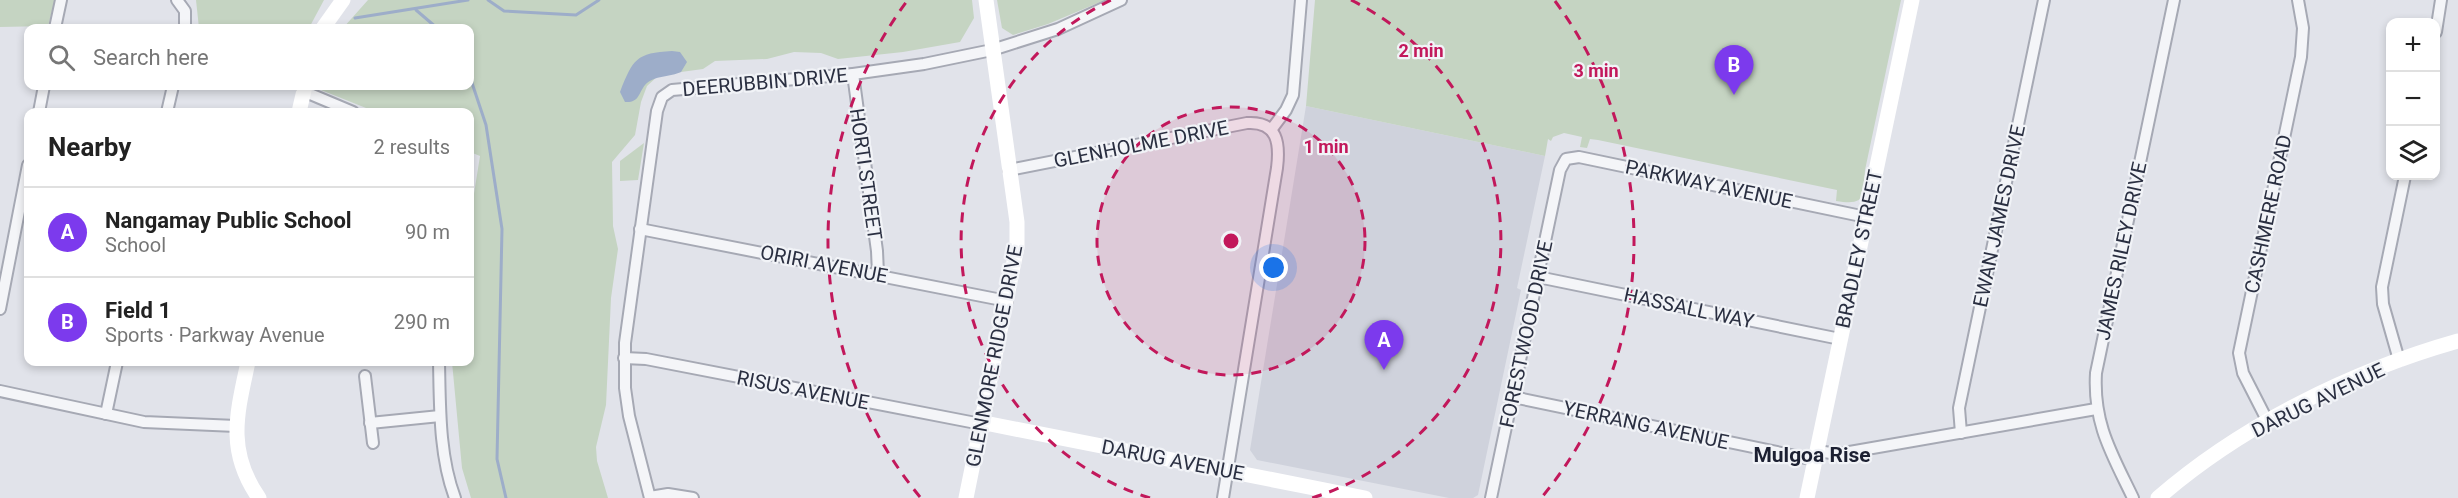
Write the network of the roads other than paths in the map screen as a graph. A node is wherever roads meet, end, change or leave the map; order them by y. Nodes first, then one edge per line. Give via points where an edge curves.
1 (61, 0) edge
2 (177, 0) edge
3 (343, 0) edge
4 (986, 0) edge
5 (1121, 0) edge
6 (1301, 0) edge
7 (1912, 0) edge
8 (2044, 0) edge
9 (2174, 0) edge
10 (2298, 0) edge
11 (2441, 0) edge
12 (2438, 18) edge
13 (56, 24) edge
14 (185, 24) edge
15 (326, 24) edge
16 (992, 50) junction
17 (852, 74) junction
18 (43, 90) edge
19 (172, 90) edge
20 (304, 90) edge
21 (308, 90) edge
22 (40, 108) edge
23 (168, 108) edge
24 (300, 108) edge
25 (345, 108) edge
26 (1271, 130) junction
27 (1009, 170) junction
28 (1560, 170) joint
29 (2404, 180) edge
30 (24, 186) edge
31 (1866, 217) junction
32 (640, 229) junction
33 (878, 274) junction
34 (1538, 277) junction
35 (1007, 301) junction
36 (0, 309) edge
37 (1840, 339) junction
38 (2458, 341) edge
39 (624, 358) junction
40 (2399, 360) junction
41 (116, 366) edge
42 (247, 366) edge
43 (439, 366) edge
44 (365, 376) dead end
45 (0, 391) edge
46 (1513, 397) junction
47 (2096, 409) junction
48 (106, 414) junction
49 (441, 416) junction
50 (2268, 422) junction
51 (370, 423) junction
52 (981, 424) junction
53 (236, 426) junction
54 (1961, 433) junction
55 (373, 443) dead end
56 (1816, 455) junction
57 (1229, 471) junction
58 (259, 498) edge
59 (455, 498) edge
60 (650, 498) edge
61 (693, 498) edge
62 (966, 498) edge
63 (1224, 498) edge
64 (1365, 498) edge
65 (1491, 498) edge
66 (1807, 498) edge
67 (2133, 498) edge
68 (2158, 498) edge

1 - 13 street
2 - 14 street via 185,11
3 - 15 street
4 - 16 street, GLENMORE RIDGE DRIVE
5 - 16 street, DEERUBBIN DRIVE via 1058,29
6 - 26 street via 1293,95
7 - 31 street, BRADLEY STREET
8 - 54 street, EWAN JAMES DRIVE via 1959,408
9 - 47 street, JAMES RILEY DRIVE via 2097,365
10 - 50 street, CASHMERE ROAD via 2301,57 2239,353 2243,373
11 - 12 street
16 - 17 street, DEERUBBIN DRIVE
16 - 27 street, GLENMORE RIDGE DRIVE
17 - 32 street, DEERUBBIN DRIVE via 665,94 658,106
17 - 33 street, HORTI STREET
18 - 22 street
19 - 23 street
20 - 24 street
21 - 25 street
26 - 27 street, GLENHOLME DRIVE via 1247,123
26 - 57 street via 1279,147 1277,168
27 - 35 street, GLENMORE RIDGE DRIVE via 1018,234
28 - 31 street, PARKWAY AVENUE via 1566,159 1579,157
28 - 34 street, FORESTWOOD DRIVE
29 - 40 street via 2382,287
30 - 36 street
31 - 37 street, BRADLEY STREET
32 - 33 street, ORIRI AVENUE
32 - 39 street, DEERUBBIN DRIVE
33 - 35 street, ORIRI AVENUE
34 - 37 street, HASSALL WAY
34 - 46 street, FORESTWOOD DRIVE
35 - 52 street, GLENMORE RIDGE DRIVE
37 - 56 street, BRADLEY STREET
38 - 40 street, DARUG AVENUE
39 - 52 street, RISUS AVENUE via 646,359
39 - 60 street, DEERUBBIN DRIVE via 629,416
40 - 50 street, DARUG AVENUE
41 - 48 street
42 - 53 street
43 - 49 street
44 - 51 street
45 - 48 street
46 - 56 street, YERRANG AVENUE
46 - 65 street, FORESTWOOD DRIVE
47 - 54 street, YERRANG AVENUE
47 - 67 street, JAMES RILEY DRIVE via 2104,437
48 - 53 street via 150,422
49 - 51 street
49 - 59 street
50 - 68 street, DARUG AVENUE via 2206,459
51 - 55 street
52 - 57 street, DARUG AVENUE
52 - 62 street, GLENMORE RIDGE DRIVE
53 - 58 street via 242,469
54 - 56 street, YERRANG AVENUE
56 - 66 street, BRADLEY STREET
57 - 63 street
57 - 64 street, DARUG AVENUE
60 - 61 street via 668,494

